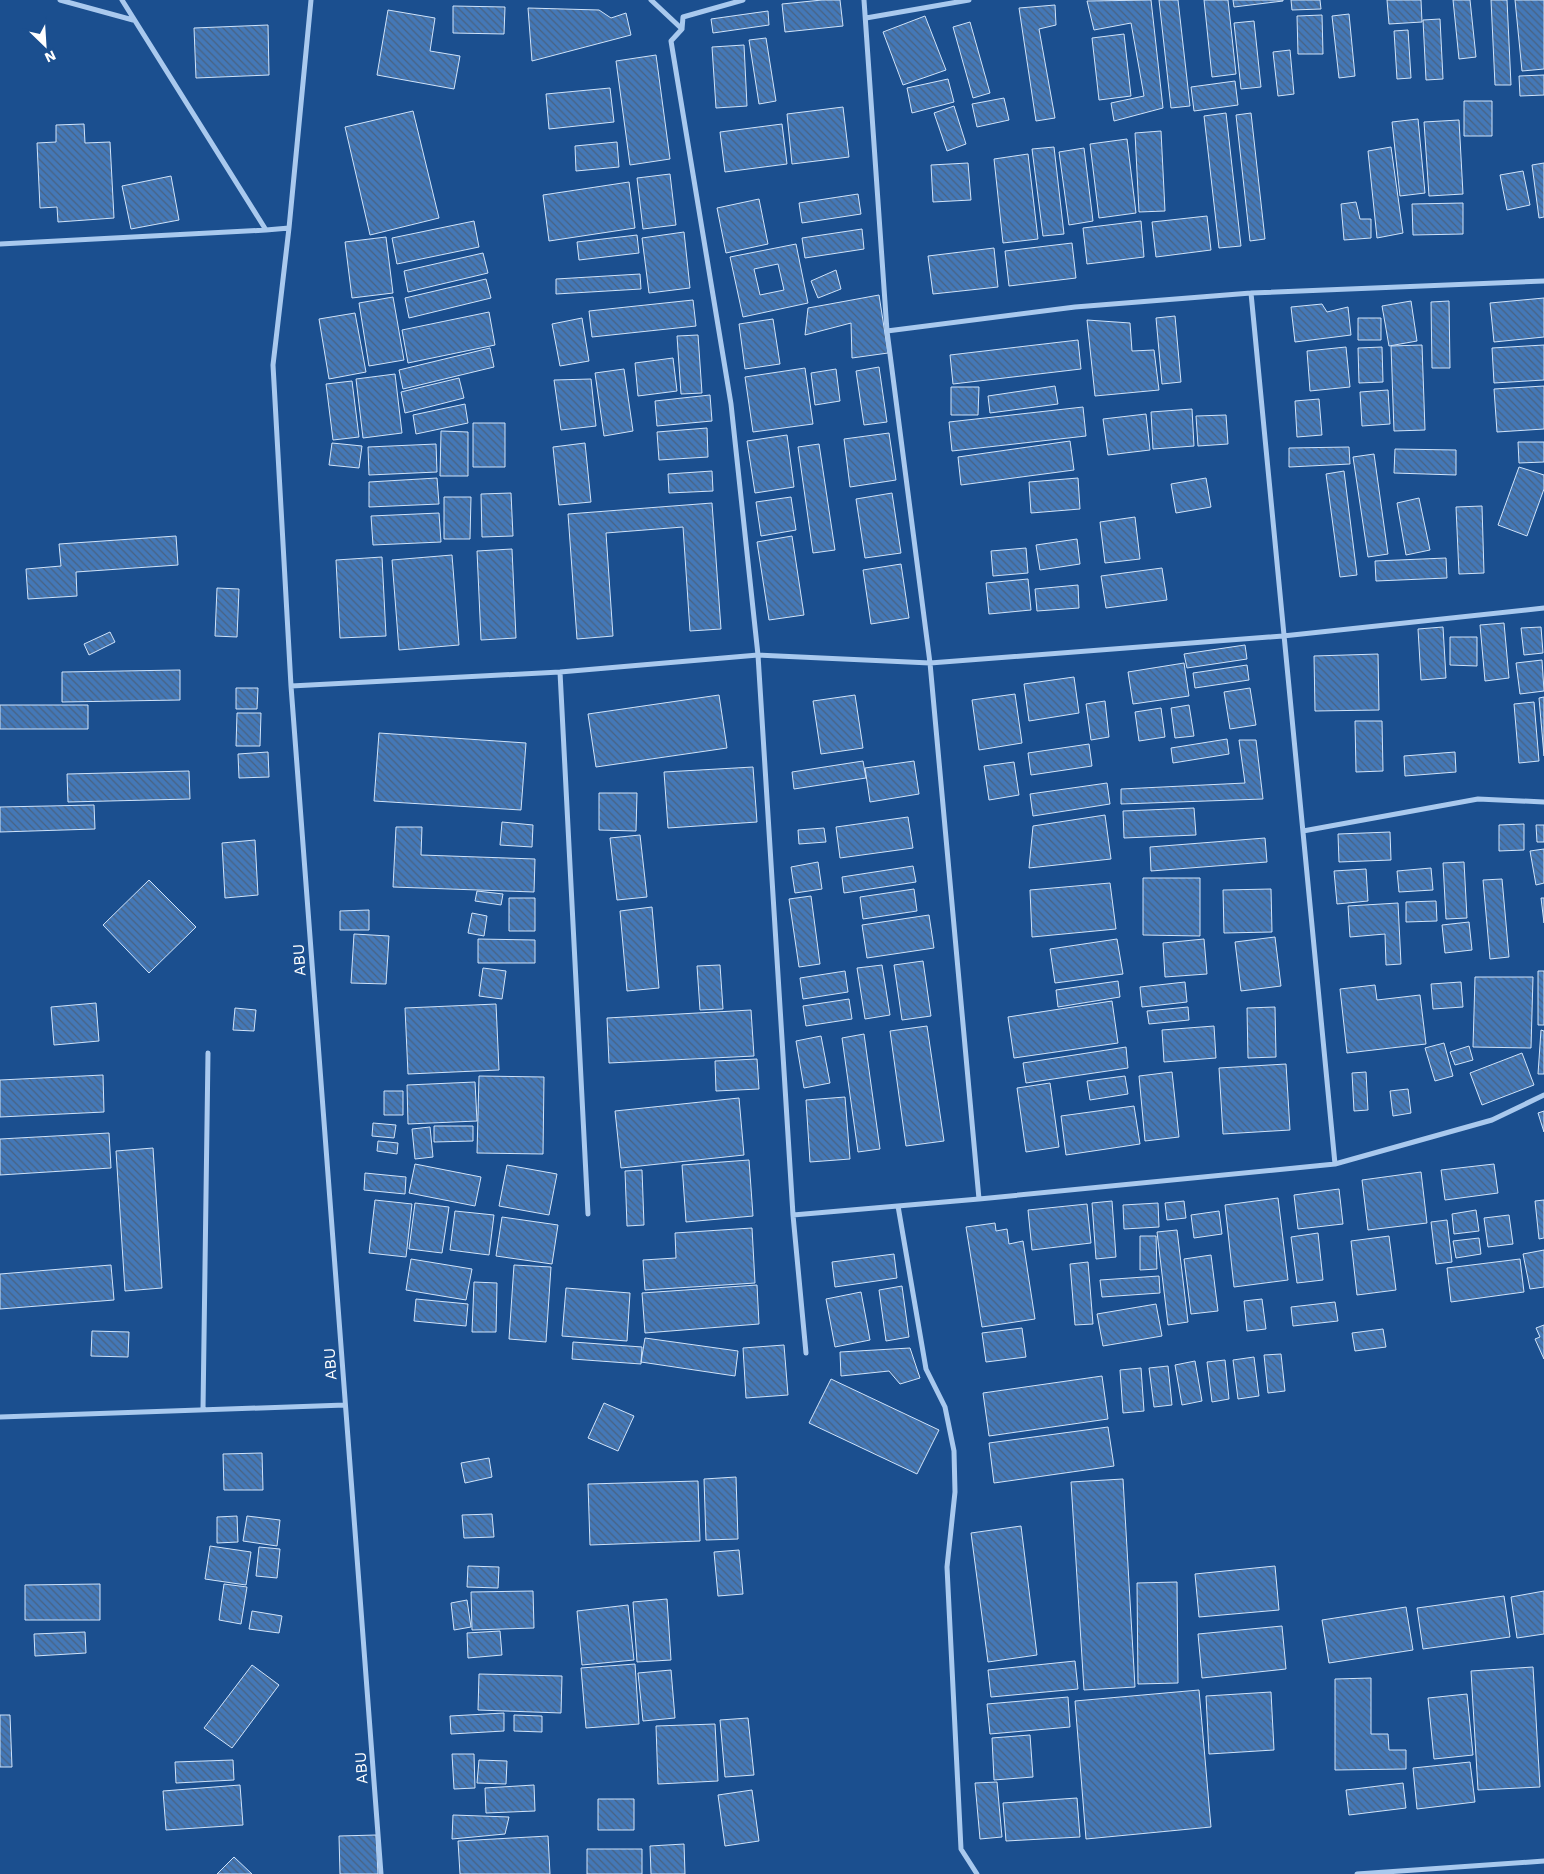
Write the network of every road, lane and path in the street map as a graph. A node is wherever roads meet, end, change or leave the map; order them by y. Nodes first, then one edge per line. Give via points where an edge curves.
1 (60, 0) edge
2 (122, 0) edge
3 (311, 0) edge
4 (651, 0) edge
5 (743, 0) edge
6 (864, 0) edge
7 (969, 0) edge
8 (866, 18) junction
9 (133, 20) junction
10 (682, 29) junction
11 (289, 228) junction
12 (266, 230) junction
13 (0, 244) edge
14 (1544, 281) edge
15 (1251, 293) junction
16 (887, 331) junction
17 (1544, 608) edge
18 (1283, 636) junction
19 (758, 655) junction
20 (930, 663) junction
21 (560, 672) junction
22 (291, 686) junction
23 (1544, 802) edge
24 (1303, 831) junction
25 (208, 1053) dead end
26 (1544, 1095) edge
27 (1335, 1164) junction
28 (979, 1199) junction
29 (898, 1206) junction
30 (588, 1214) dead end
31 (793, 1215) junction
32 (806, 1353) dead end
33 (345, 1405) junction
34 (203, 1410) junction
35 (0, 1418) edge
36 (1544, 1861) edge
37 (381, 1874) edge
38 (977, 1874) edge
39 (1357, 1874) edge

1 - 9 street
2 - 9 street
3 - 11 street, ABU
4 - 10 street
5 - 10 street via 683,17
6 - 8 street
7 - 8 street
8 - 16 street
9 - 12 street
10 - 19 street via 671,42 731,404
11 - 12 street
11 - 22 street, ABU via 273,365
12 - 13 street
14 - 15 street
15 - 16 street via 1075,307
15 - 18 street
16 - 20 street
17 - 18 street
18 - 20 street
18 - 24 street
19 - 20 street
19 - 21 street
19 - 31 street
20 - 28 street
21 - 22 street
21 - 30 street
22 - 33 street, ABU
23 - 24 street via 1478,799
24 - 27 street
25 - 34 street
26 - 27 street via 1492,1120
27 - 28 street
28 - 29 street
29 - 31 street
29 - 38 street via 926,1369 944,1407 954,1451 955,1492 947,1567 961,1848
31 - 32 street
33 - 34 street
33 - 37 street, ABU
34 - 35 street
36 - 39 street

